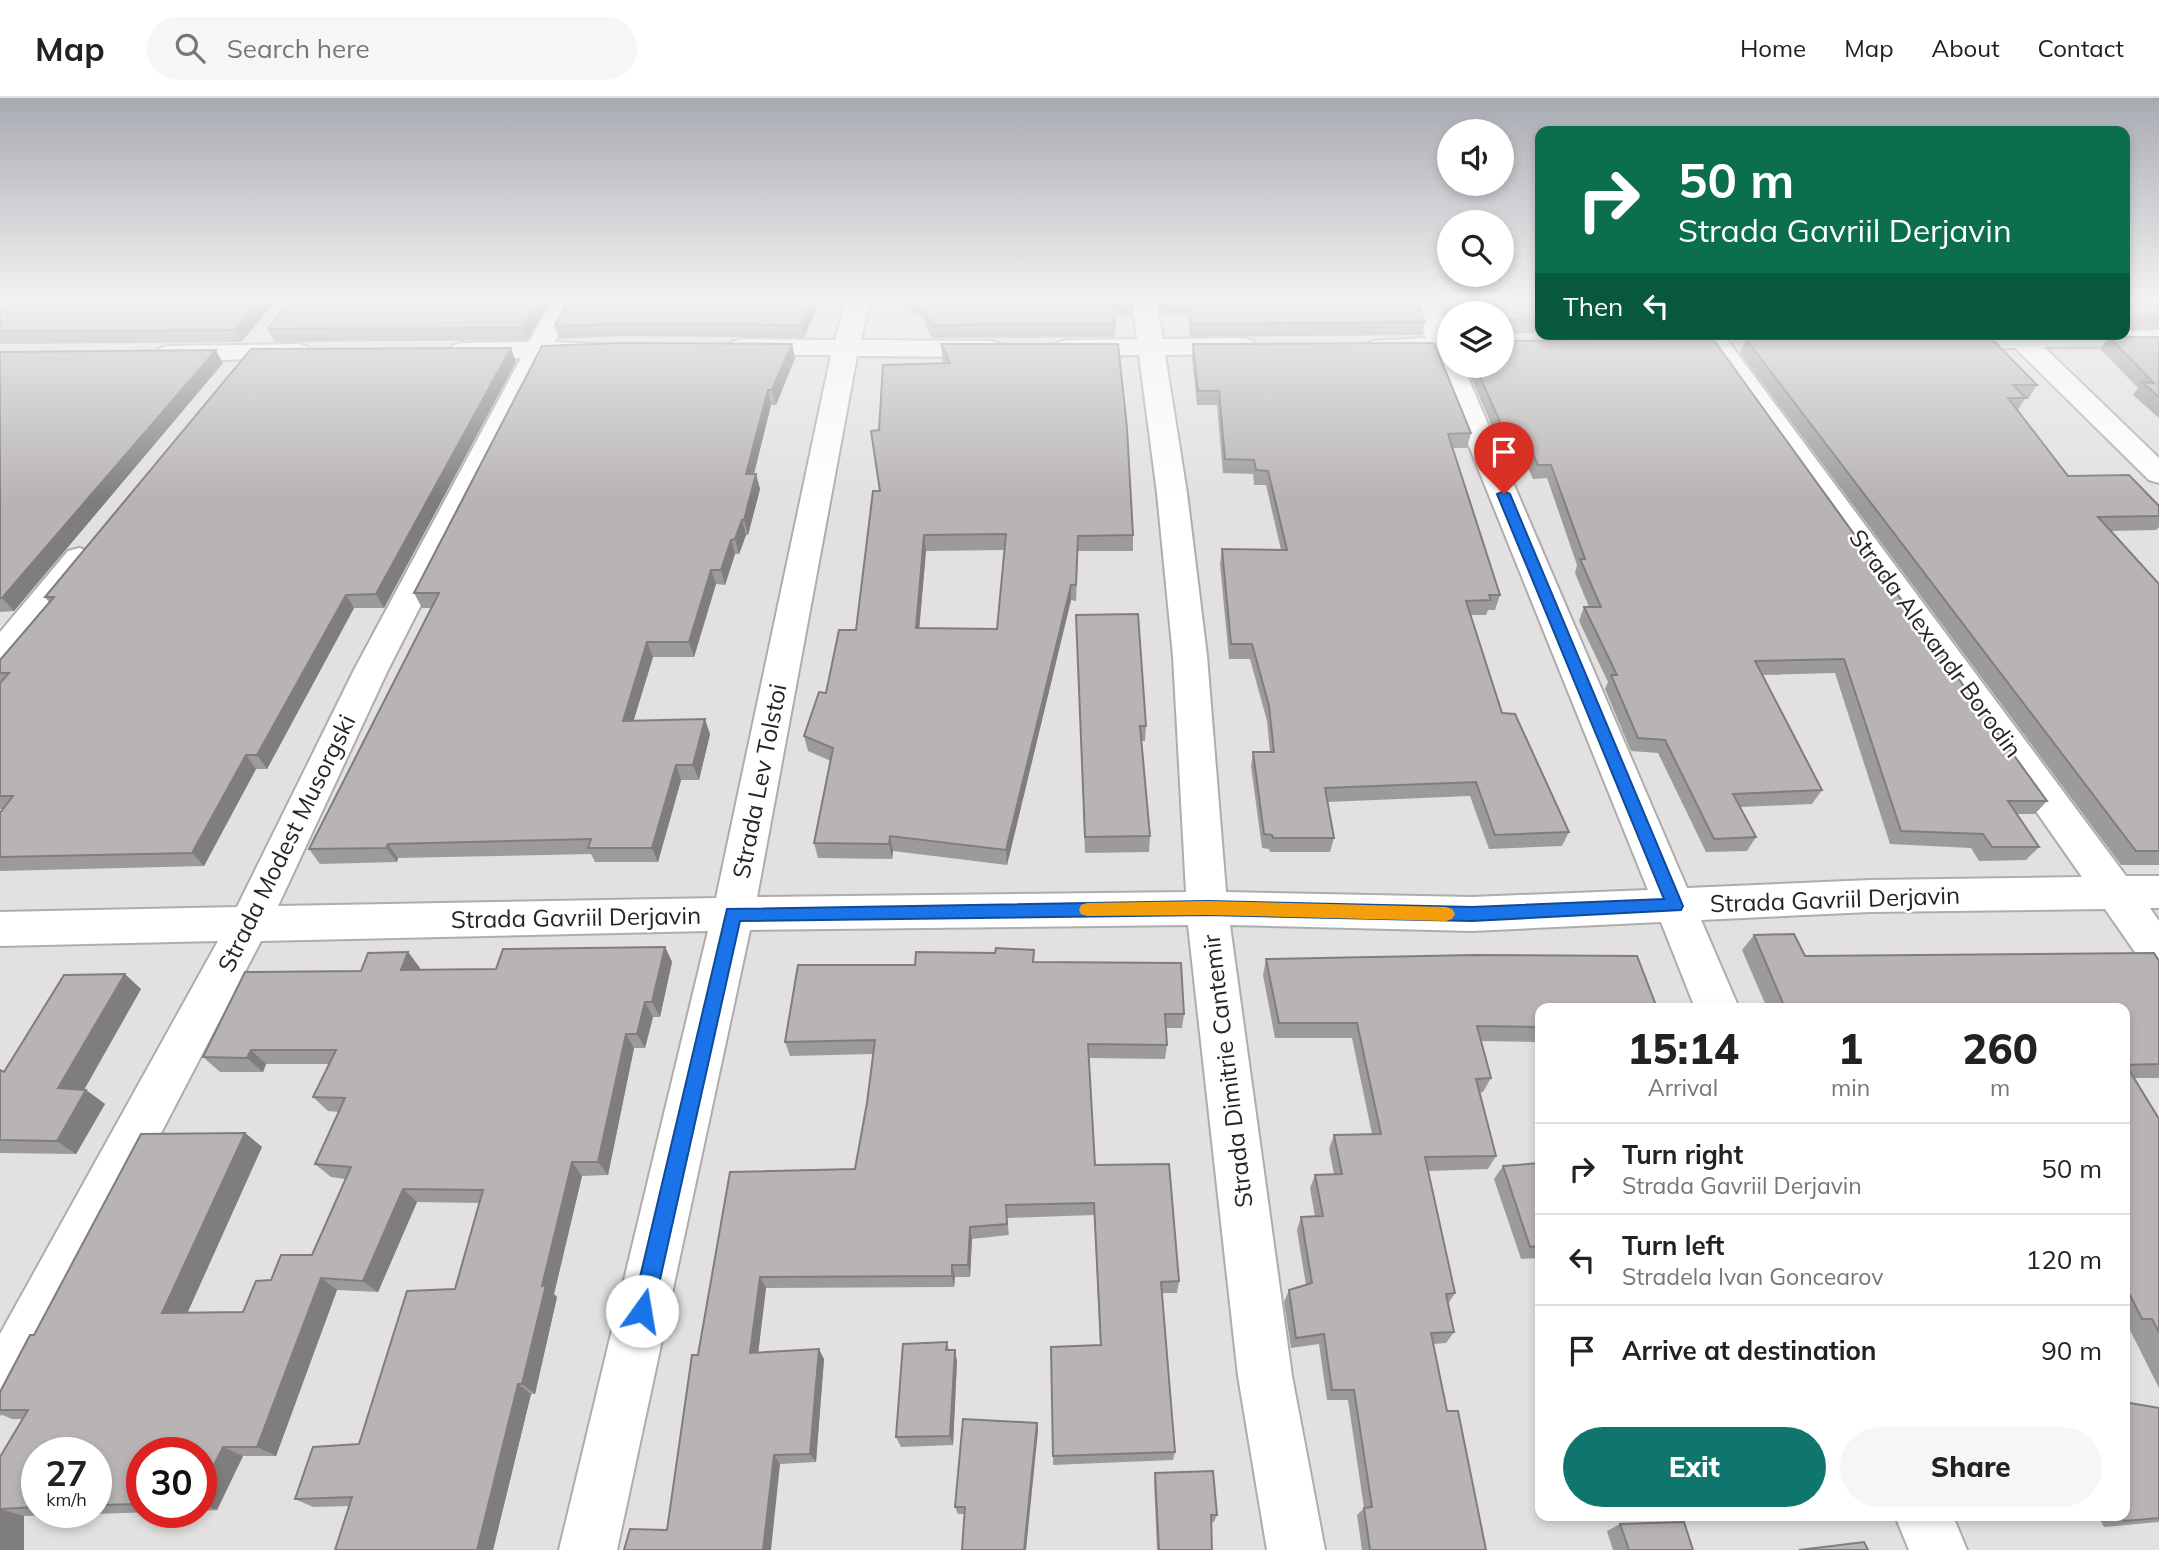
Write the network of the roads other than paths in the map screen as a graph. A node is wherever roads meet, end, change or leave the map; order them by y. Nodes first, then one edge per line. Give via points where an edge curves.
1 (239, 365) edge
2 (530, 365) edge
3 (842, 365) edge
4 (1152, 365) edge
5 (1733, 365) edge
6 (2047, 365) edge
7 (1457, 378) edge
8 (222, 386) edge
9 (2159, 474) edge
10 (97, 536) edge
11 (0, 654) edge
12 (2113, 892) junction
13 (2159, 892) edge
14 (1675, 906) junction
15 (1208, 908) junction
16 (733, 914) junction
17 (249, 924) junction
18 (0, 929) edge
19 (2159, 953) edge
20 (1715, 1003) edge
21 (0, 1387) edge
22 (1926, 1521) edge
23 (588, 1550) edge
24 (1296, 1550) edge
25 (1938, 1550) edge

1 - 8 street
2 - 17 street, Strada Modest Musorgski via 371,670
3 - 16 street, Strada Lev Tolstoi
4 - 15 street, Strada Dimitrie Cantemir via 1189,643
5 - 12 street, Strada Alexandr Borodin
6 - 9 street
7 - 14 street
10 - 11 street
12 - 13 street, Strada Gavriil Derjavin
12 - 14 street, Strada Gavriil Derjavin via 1870,896
12 - 19 street, Strada Alexandr Borodin
14 - 15 street, Strada Gavriil Derjavin via 1472,914
14 - 20 street
15 - 16 street, Strada Gavriil Derjavin
15 - 24 street, Strada Dimitrie Cantemir via 1265,1376
16 - 17 street, Strada Gavriil Derjavin
16 - 23 street, Strada Lev Tolstoi
17 - 18 street, Strada Gavriil Derjavin
17 - 21 street, Strada Modest Musorgski
22 - 25 street

